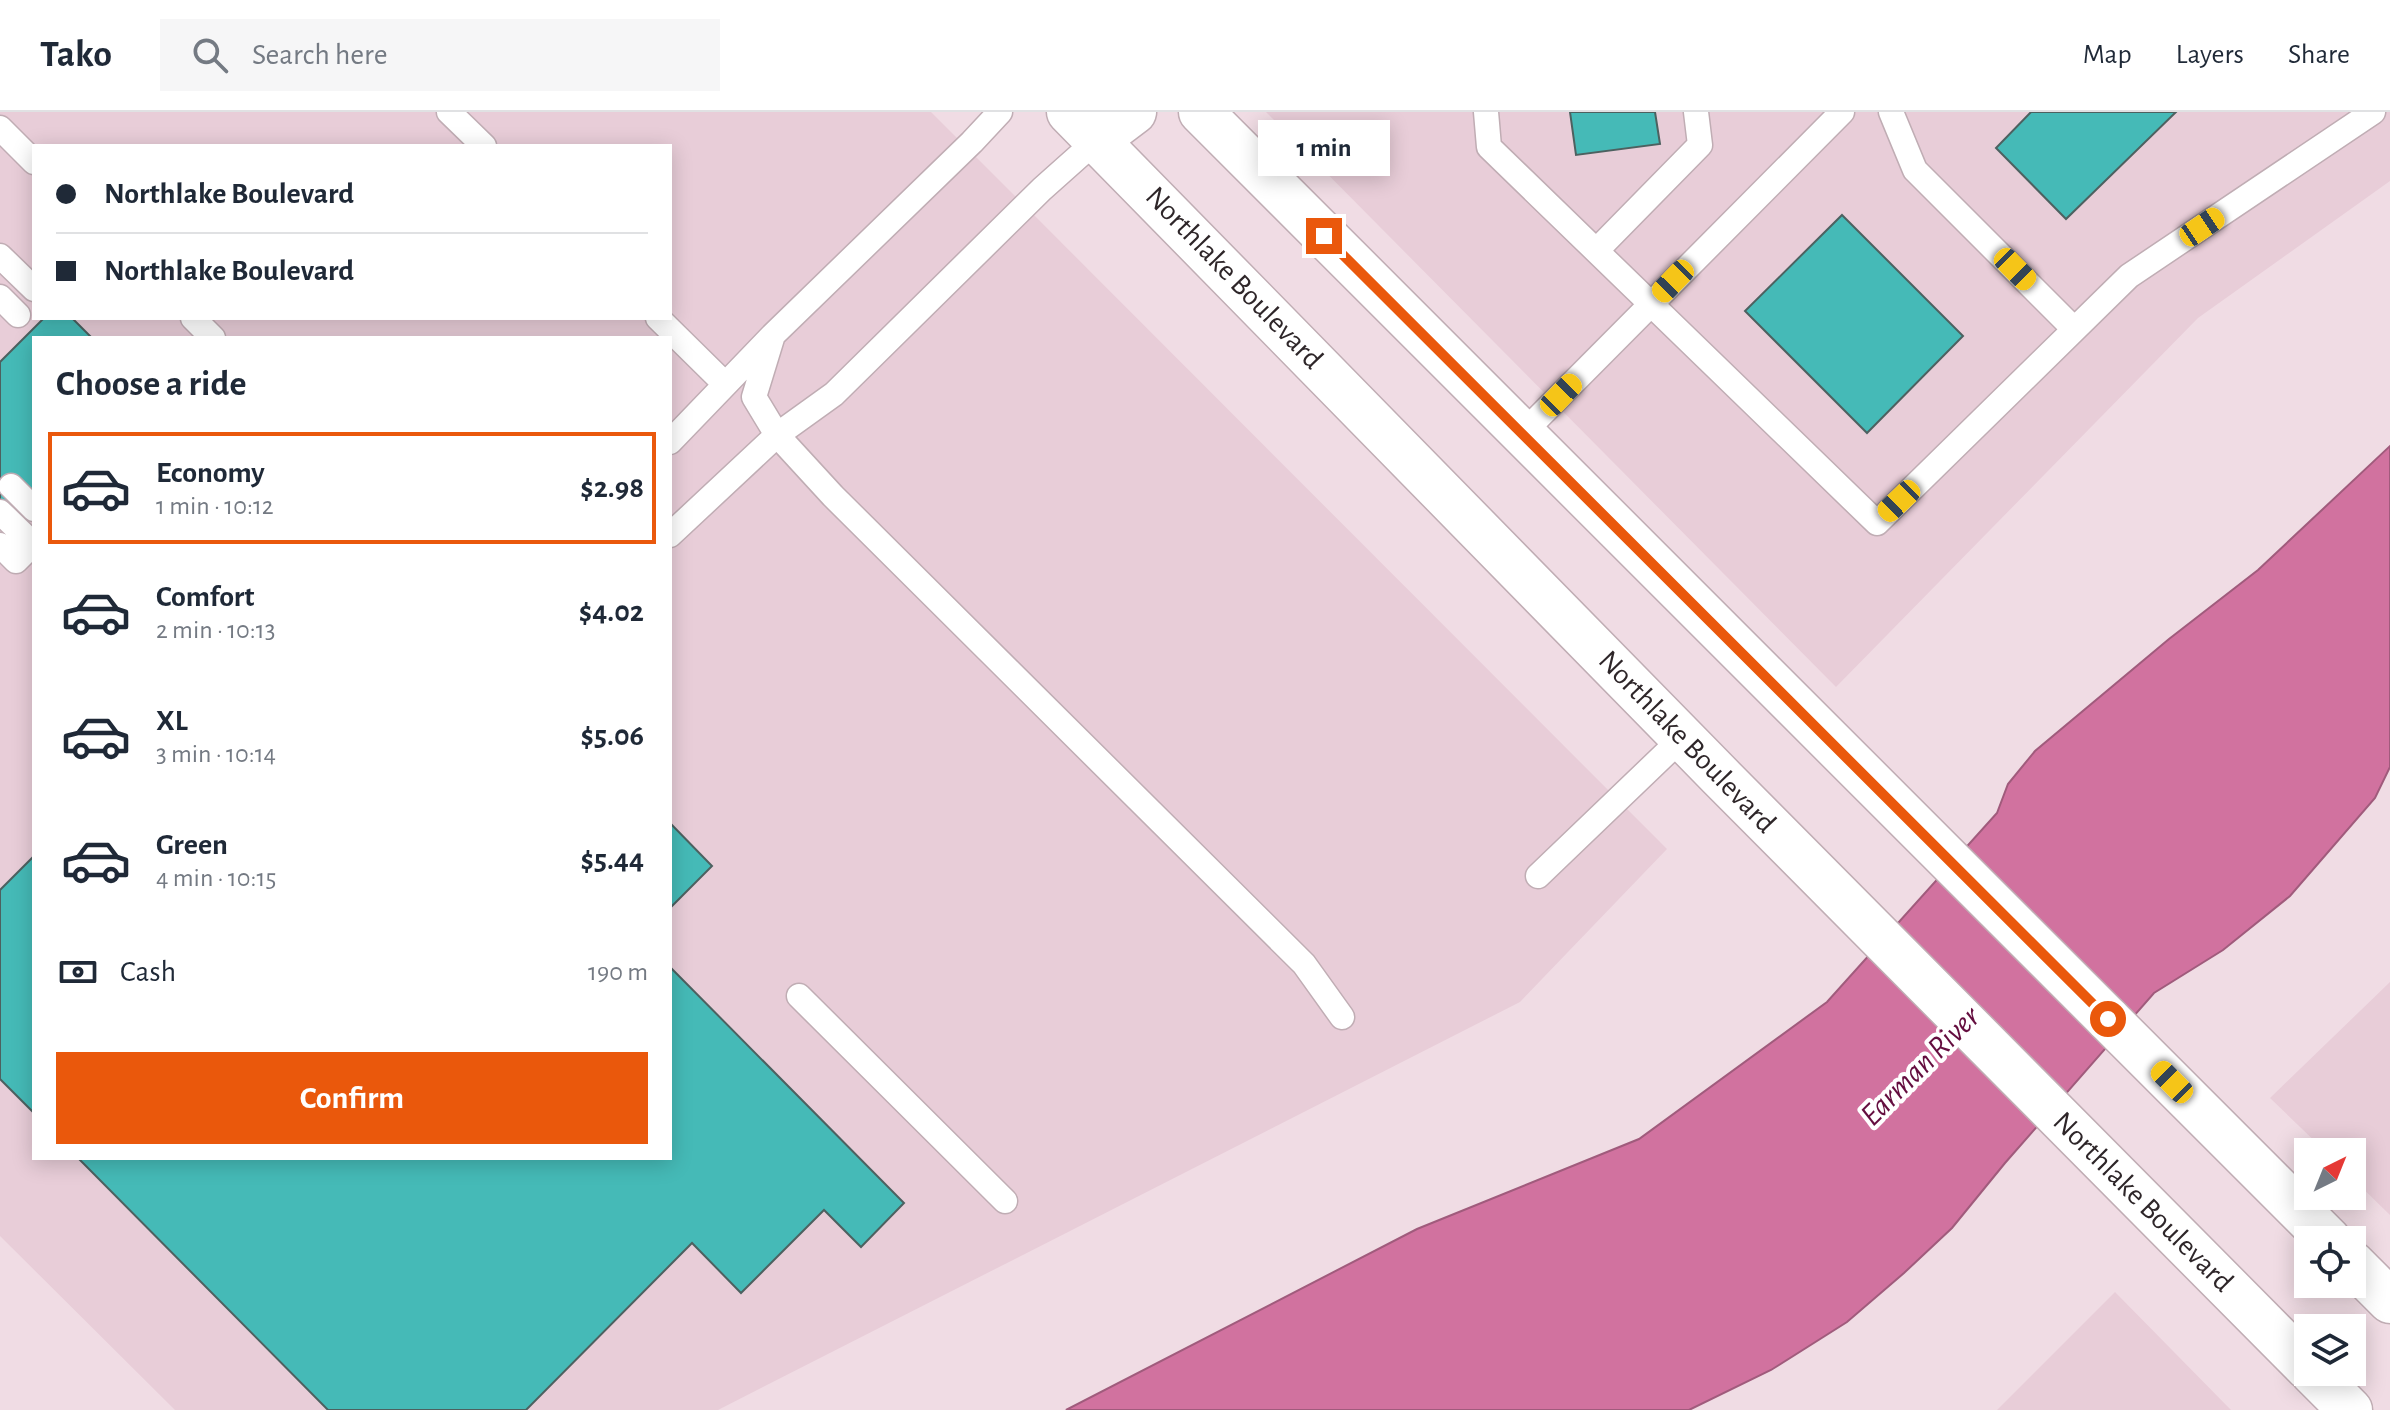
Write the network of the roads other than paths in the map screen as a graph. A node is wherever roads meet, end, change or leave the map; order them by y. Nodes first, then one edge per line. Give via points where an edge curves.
1 (449, 112) edge
2 (1000, 112) edge
3 (1134, 112) edge
4 (1201, 112) edge
5 (1486, 112) edge
6 (1696, 112) edge
7 (1842, 112) edge
8 (1891, 112) edge
9 (2373, 112) edge
10 (1083, 126) edge
11 (0, 128) edge
12 (482, 144) edge
13 (32, 160) edge
14 (1597, 250) junction
15 (0, 256) edge
16 (32, 287) edge
17 (0, 297) edge
18 (1652, 303) junction
19 (18, 315) dead end
20 (195, 320) edge
21 (660, 320) edge
22 (2074, 329) junction
23 (773, 335) junction
24 (211, 336) edge
25 (725, 384) junction
26 (777, 435) junction
27 (1521, 435) junction
28 (672, 440) edge
29 (11, 486) dead end
30 (32, 507) edge
31 (0, 512) edge
32 (672, 533) edge
33 (32, 541) edge
34 (0, 545) edge
35 (32, 545) edge
36 (1683, 737) junction
37 (1538, 876) dead end
38 (799, 996) dead end
39 (1342, 1017) dead end
40 (1005, 1201) dead end
41 (2315, 1226) edge
42 (2366, 1277) edge
43 (2390, 1301) edge
44 (2294, 1354) edge
45 (2326, 1386) edge
46 (2350, 1410) edge

1 - 12 lane
2 - 23 lane
3 - 10 main road
4 - 27 main road
5 - 14 lane via 1489,147
6 - 14 lane via 1700,145
7 - 18 lane
8 - 22 lane via 1915,170
9 - 22 lane via 2129,276
10 - 26 lane via 1042,189 834,394
10 - 36 main road, Northlake Boulevard
11 - 13 lane
14 - 18 lane
15 - 16 lane
17 - 19 lane
18 - 22 lane via 1877,523
18 - 27 lane
20 - 24 lane
21 - 25 lane
23 - 25 lane
23 - 26 lane via 754,397
25 - 28 lane
26 - 32 lane
26 - 39 lane via 1304,964
27 - 41 main road
29 - 30 lane
31 - 33 lane
34 - 35 lane via 16,561
36 - 37 lane
36 - 44 main road, Northlake Boulevard
38 - 40 lane
42 - 43 main road
45 - 46 main road, Northlake Boulevard

